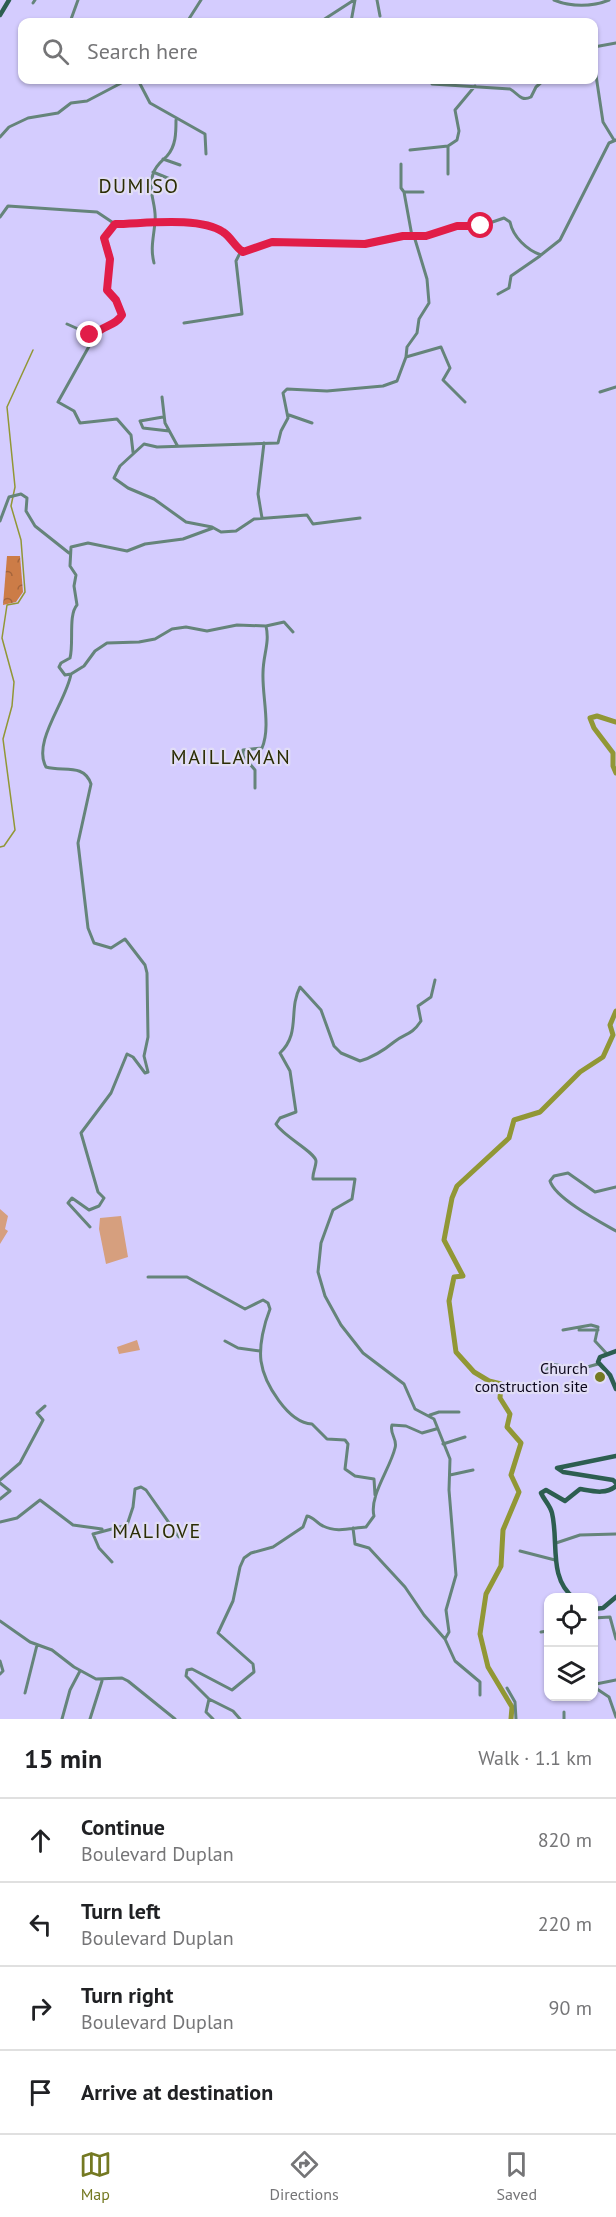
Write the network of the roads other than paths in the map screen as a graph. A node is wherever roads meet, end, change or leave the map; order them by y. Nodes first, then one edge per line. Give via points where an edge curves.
1 (9, 0) edge
2 (78, 0) edge
3 (201, 0) edge
4 (354, 0) edge
5 (377, 0) edge
6 (554, 0) edge
7 (609, 0) edge
8 (0, 15) edge
9 (380, 16) dead end
10 (71, 18) edge
11 (190, 18) edge
12 (326, 18) edge
13 (353, 18) edge
14 (616, 43) edge
15 (598, 46) edge
16 (120, 84) edge
17 (140, 84) edge
18 (432, 84) dead end
19 (537, 84) edge
20 (597, 84) edge
21 (475, 86) junction
22 (176, 120) junction
23 (0, 137) edge
24 (615, 140) edge
25 (448, 146) junction
26 (410, 150) dead end
27 (206, 154) dead end
28 (163, 159) junction
29 (401, 164) dead end
30 (180, 165) dead end
31 (153, 172) junction
32 (448, 174) dead end
33 (170, 179) dead end
34 (404, 192) junction
35 (423, 192) dead end
36 (0, 217) edge
37 (156, 220) junction
38 (115, 224) junction
39 (413, 236) junction
40 (241, 251) junction
41 (541, 255) junction
42 (154, 263) dead end
43 (498, 294) dead end
44 (184, 323) dead end
45 (67, 324) dead end
46 (94, 336) junction
47 (406, 357) junction
48 (616, 387) edge
49 (600, 392) dead end
50 (162, 397) dead end
51 (465, 402) dead end
52 (289, 415) junction
53 (164, 417) junction
54 (312, 423) dead end
55 (169, 431) junction
56 (264, 443) junction
57 (177, 445) junction
58 (134, 452) junction
59 (262, 518) junction
60 (360, 518) dead end
61 (0, 521) edge
62 (213, 528) junction
63 (70, 553) junction
64 (266, 626) junction
65 (293, 632) dead end
66 (71, 674) junction
67 (255, 788) dead end
68 (435, 980) dead end
69 (616, 1187) edge
70 (90, 1227) dead end
71 (616, 1232) edge
72 (148, 1277) dead end
73 (563, 1330) dead end
74 (578, 1330) dead end
75 (598, 1330) junction
76 (225, 1341) dead end
77 (260, 1351) junction
78 (616, 1351) edge
79 (607, 1354) junction
80 (598, 1364) junction
81 (546, 1371) dead end
82 (616, 1388) edge
83 (45, 1406) dead end
84 (459, 1412) dead end
85 (430, 1415) junction
86 (436, 1429) junction
87 (465, 1437) dead end
88 (443, 1444) junction
89 (616, 1456) edge
90 (474, 1470) dead end
91 (450, 1476) junction
92 (0, 1482) edge
93 (616, 1485) edge
94 (375, 1496) junction
95 (0, 1499) edge
96 (0, 1522) edge
97 (353, 1528) junction
98 (103, 1530) junction
99 (616, 1534) edge
100 (179, 1537) dead end
101 (556, 1543) junction
102 (520, 1551) dead end
103 (557, 1560) junction
104 (112, 1562) dead end
105 (570, 1593) edge
106 (616, 1597) edge
107 (598, 1609) edge
108 (598, 1618) edge
109 (0, 1621) edge
110 (446, 1639) junction
111 (616, 1639) edge
112 (37, 1645) junction
113 (0, 1661) edge
114 (80, 1671) junction
115 (0, 1674) edge
116 (102, 1680) junction
117 (616, 1680) edge
118 (507, 1688) dead end
119 (25, 1693) dead end
120 (480, 1695) dead end
121 (209, 1699) junction
122 (564, 1712) dead end
123 (616, 1717) edge
124 (62, 1719) edge
125 (90, 1719) edge
126 (175, 1719) edge
127 (213, 1719) edge
128 (240, 1719) edge
129 (516, 1719) edge
130 (564, 1719) edge

1 - 8 street
2 - 10 street
3 - 11 street
4 - 12 street
4 - 13 street
5 - 9 street
6 - 7 street via 594,5
14 - 15 street
16 - 23 street via 87,101 71,103 58,113 28,118 9,127
17 - 22 street via 150,103
18 - 21 street
19 - 21 street via 531,97 525,99 510,88
20 - 24 street via 603,122
21 - 25 street via 455,110 459,131 457,141
22 - 27 street via 205,134
22 - 28 street via 175,142
24 - 41 street via 609,143 560,240
25 - 26 street
25 - 32 street
28 - 30 street
28 - 31 street
29 - 34 street via 400,186
31 - 33 street
31 - 37 street via 150,192
34 - 35 street
34 - 39 street
36 - 38 street via 8,206 53,207 101,213
37 - 38 street via 137,225
37 - 40 street via 213,227
37 - 42 street via 151,243
38 - 46 street via 104,238 110,259 106,282 122,315
39 - 40 street via 365,244 272,242
39 - 41 street via 457,226 481,226 504,218 526,247
39 - 47 street via 429,303 418,319 417,333 407,347
40 - 44 street via 236,261 242,314
41 - 43 street via 512,276 509,288
45 - 46 street
46 - 58 street via 58,402 74,411 80,423 117,419 130,435
47 - 51 street via 441,347 450,368 443,380
47 - 52 street via 397,381 388,385 327,391 287,389 283,393
48 - 49 street
50 - 53 street
52 - 54 street
52 - 56 street via 279,443
53 - 55 street
53 - 55 street via 140,421 143,428
55 - 57 street
56 - 57 street
56 - 59 street via 258,494
57 - 58 street via 144,444
58 - 62 street via 117,470 115,481 154,499 186,522
59 - 60 street via 307,515 313,524
59 - 62 street via 236,531
61 - 63 street via 9,497 21,494 27,498 26,511 35,526
62 - 63 street via 127,551 88,543 71,547
63 - 66 street via 70,567 76,575 77,605 71,613 70,658 59,667 65,675
64 - 65 street via 284,622
64 - 66 street via 237,625 207,631 186,627 172,629 155,639 107,643
64 - 67 street via 268,647 262,698 266,737 262,748 243,750 243,756 255,770
66 - 70 street via 66,696 45,735 43,762 56,770 81,771 91,784 78,843 88,928 94,944 111,948 125,939 147,973 148,1037 144,1056 148,1072 127,1054 111,1093 81,1133 98,1192 104,1198 99,1206 89,1210 72,1198 68,1203
68 - 85 street via 431,997 418,1006 421,1021 415,1030 360,1061 334,1046 321,1010 300,987 295,998 291,1041 280,1053 290,1071 296,1113 276,1122 286,1137 314,1155 313,1179 355,1179 352,1198 333,1210 321,1243 317,1263 322,1289 363,1353 404,1384 415,1409
69 - 71 street via 595,1192 568,1173 550,1181 561,1195
72 - 77 street via 187,1277 245,1309 263,1300 268,1303
73 - 75 street via 591,1325
74 - 75 street
75 - 79 street via 595,1341
76 - 77 street
77 - 94 street via 265,1375 285,1409 305,1424 312,1424 327,1439 345,1440 345,1469 355,1476 374,1479
78 - 79 street
79 - 80 street via 600,1357
80 - 81 street via 580,1369 551,1364
80 - 82 street
83 - 92 street via 36,1415 44,1420 20,1463
84 - 85 street
85 - 86 street
86 - 88 street
86 - 94 street via 422,1433 392,1425 395,1448
87 - 88 street
88 - 91 street via 450,1459
89 - 93 street via 558,1466 557,1470 613,1480
90 - 91 street
91 - 110 street via 456,1575 446,1610
92 - 95 street via 10,1491
93 - 101 street via 598,1492 580,1489 565,1501 542,1491 552,1511
94 - 97 street via 370,1524
96 - 98 street via 17,1518 40,1500 73,1525
97 - 110 street via 356,1544 369,1548
97 - 121 street via 337,1530 307,1516 303,1527 273,1547 244,1558 233,1601 218,1633 253,1664 254,1672 232,1690 189,1668 186,1676
98 - 100 street via 127,1525 135,1489 141,1487
98 - 104 street via 93,1534 94,1540
99 - 101 street via 580,1535
101 - 103 street
102 - 103 street
103 - 105 street via 561,1583
106 - 107 street
108 - 111 street via 610,1617
109 - 112 street
110 - 120 street via 455,1661 480,1682
112 - 114 street via 58,1653
112 - 119 street
113 - 115 street
114 - 116 street
114 - 124 street
116 - 125 street
116 - 126 street via 128,1681
117 - 123 street via 596,1684 609,1697
118 - 129 street via 515,1702
121 - 127 street via 206,1712
121 - 128 street
122 - 130 street

